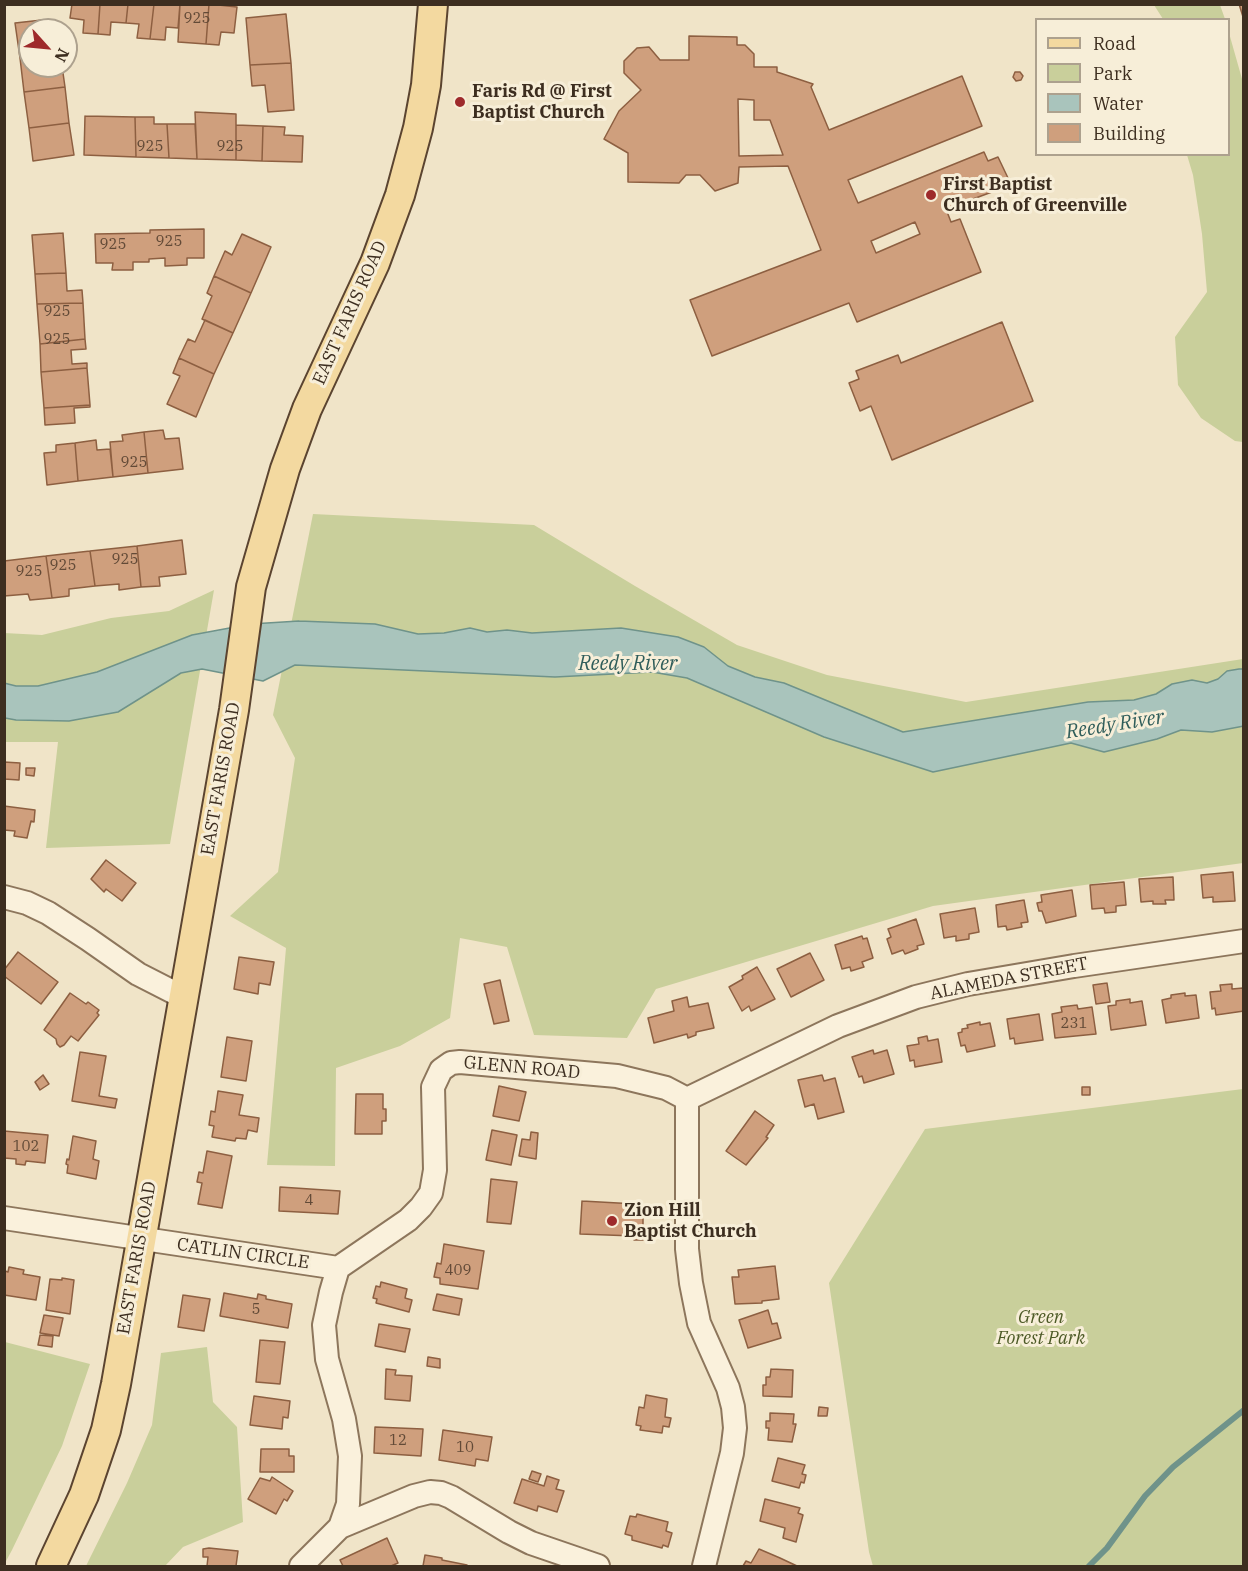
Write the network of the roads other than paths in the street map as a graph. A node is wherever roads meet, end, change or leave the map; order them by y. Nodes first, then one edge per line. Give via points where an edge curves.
1 (433, 4) edge
2 (4, 897) edge
3 (1244, 941) edge
4 (183, 997) junction
5 (687, 1099) junction
6 (4, 1218) edge
7 (139, 1239) junction
8 (339, 1268) junction
9 (340, 1527) junction
10 (51, 1566) edge
11 (301, 1566) edge
12 (598, 1566) edge
13 (704, 1566) edge

1 - 4 main road, EAST FARIS ROAD via 426,85 400,195 375,263 307,409 251,586 234,710
2 - 4 street via 48,914 138,974
3 - 5 street, ALAMEDA STREET via 968,984 916,997 838,1026
4 - 7 main road, EAST FARIS ROAD
5 - 8 street, GLENN ROAD via 666,1088 617,1076 473,1062 447,1065 433,1087 435,1170 431,1193 408,1220
5 - 13 street via 687,1249 691,1283 699,1323 728,1388 735,1428
6 - 7 street, CATLIN CIRCLE
7 - 8 street, CATLIN CIRCLE
7 - 10 main road, EAST FARIS ROAD via 106,1430 84,1496
8 - 9 street via 324,1325 327,1359 350,1456 348,1504
9 - 11 street
9 - 12 street via 430,1492 451,1497 531,1543

